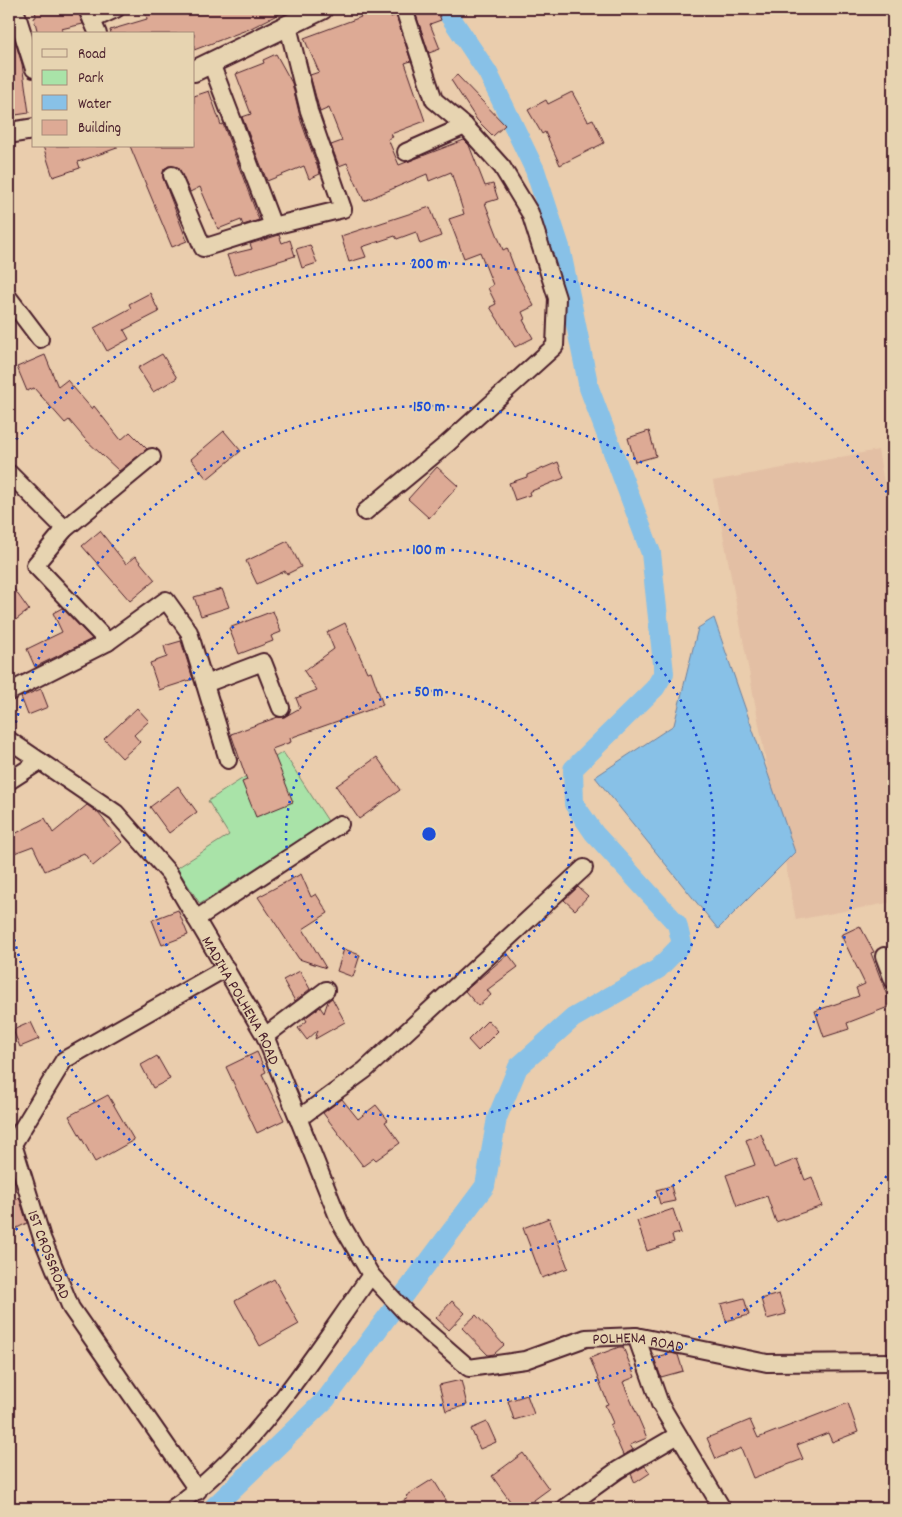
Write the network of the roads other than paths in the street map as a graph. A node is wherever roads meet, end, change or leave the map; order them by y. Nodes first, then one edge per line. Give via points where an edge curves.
1 (15, 9) edge
2 (116, 9) edge
3 (322, 9) edge
4 (404, 9) edge
5 (93, 21) edge
6 (288, 26) junction
7 (32, 63) edge
8 (203, 67) edge
9 (465, 126) junction
10 (32, 129) edge
11 (9, 134) edge
12 (406, 152) dead end
13 (172, 175) dead end
14 (273, 226) junction
15 (9, 298) edge
16 (40, 339) dead end
17 (152, 457) dead end
18 (9, 473) edge
19 (365, 512) dead end
20 (65, 529) junction
21 (108, 642) junction
22 (206, 684) junction
23 (9, 692) edge
24 (281, 708) dead end
25 (9, 740) edge
26 (228, 760) dead end
27 (40, 761) junction
28 (9, 781) edge
29 (340, 824) dead end
30 (584, 868) dead end
31 (196, 919) junction
32 (884, 956) dead end
33 (226, 968) junction
34 (893, 980) edge
35 (326, 990) dead end
36 (265, 1036) junction
37 (298, 1119) junction
38 (372, 1275) junction
39 (406, 1313) joint
40 (636, 1336) junction
41 (893, 1362) edge
42 (678, 1435) junction
43 (198, 1491) junction
44 (173, 1508) edge
45 (565, 1508) edge
46 (722, 1508) edge

1 - 7 street
2 - 5 street
3 - 6 street
4 - 9 street via 434,100
6 - 8 street
6 - 14 street via 309,111 343,208
8 - 14 street
9 - 12 street
9 - 19 street via 502,167 530,214 557,298 555,346 447,444
10 - 11 street
13 - 14 street via 203,248
15 - 16 street
17 - 20 street
18 - 20 street
20 - 21 street via 35,565
21 - 22 street via 166,600 190,632
21 - 23 street
22 - 24 street via 263,662
22 - 26 street
25 - 27 street, MADIHA POLHENA ROAD
27 - 28 street
27 - 31 street, MADIHA POLHENA ROAD via 116,813 169,873
29 - 31 street
30 - 37 street via 365,1070
31 - 33 street, MADIHA POLHENA ROAD
32 - 34 street
33 - 36 street, MADIHA POLHENA ROAD
33 - 43 street, 1ST CROSSROAD via 64,1060 13,1144 42,1238 71,1308
35 - 36 street
36 - 37 street, MADIHA POLHENA ROAD
37 - 38 street, MADIHA POLHENA ROAD via 340,1222
38 - 39 street, MADIHA POLHENA ROAD
38 - 43 street via 266,1420
39 - 40 street, POLHENA ROAD via 469,1368 525,1360 586,1338
40 - 41 street, POLHENA ROAD via 767,1363
40 - 42 street via 660,1404
42 - 45 street via 618,1470
42 - 46 street
43 - 44 street

